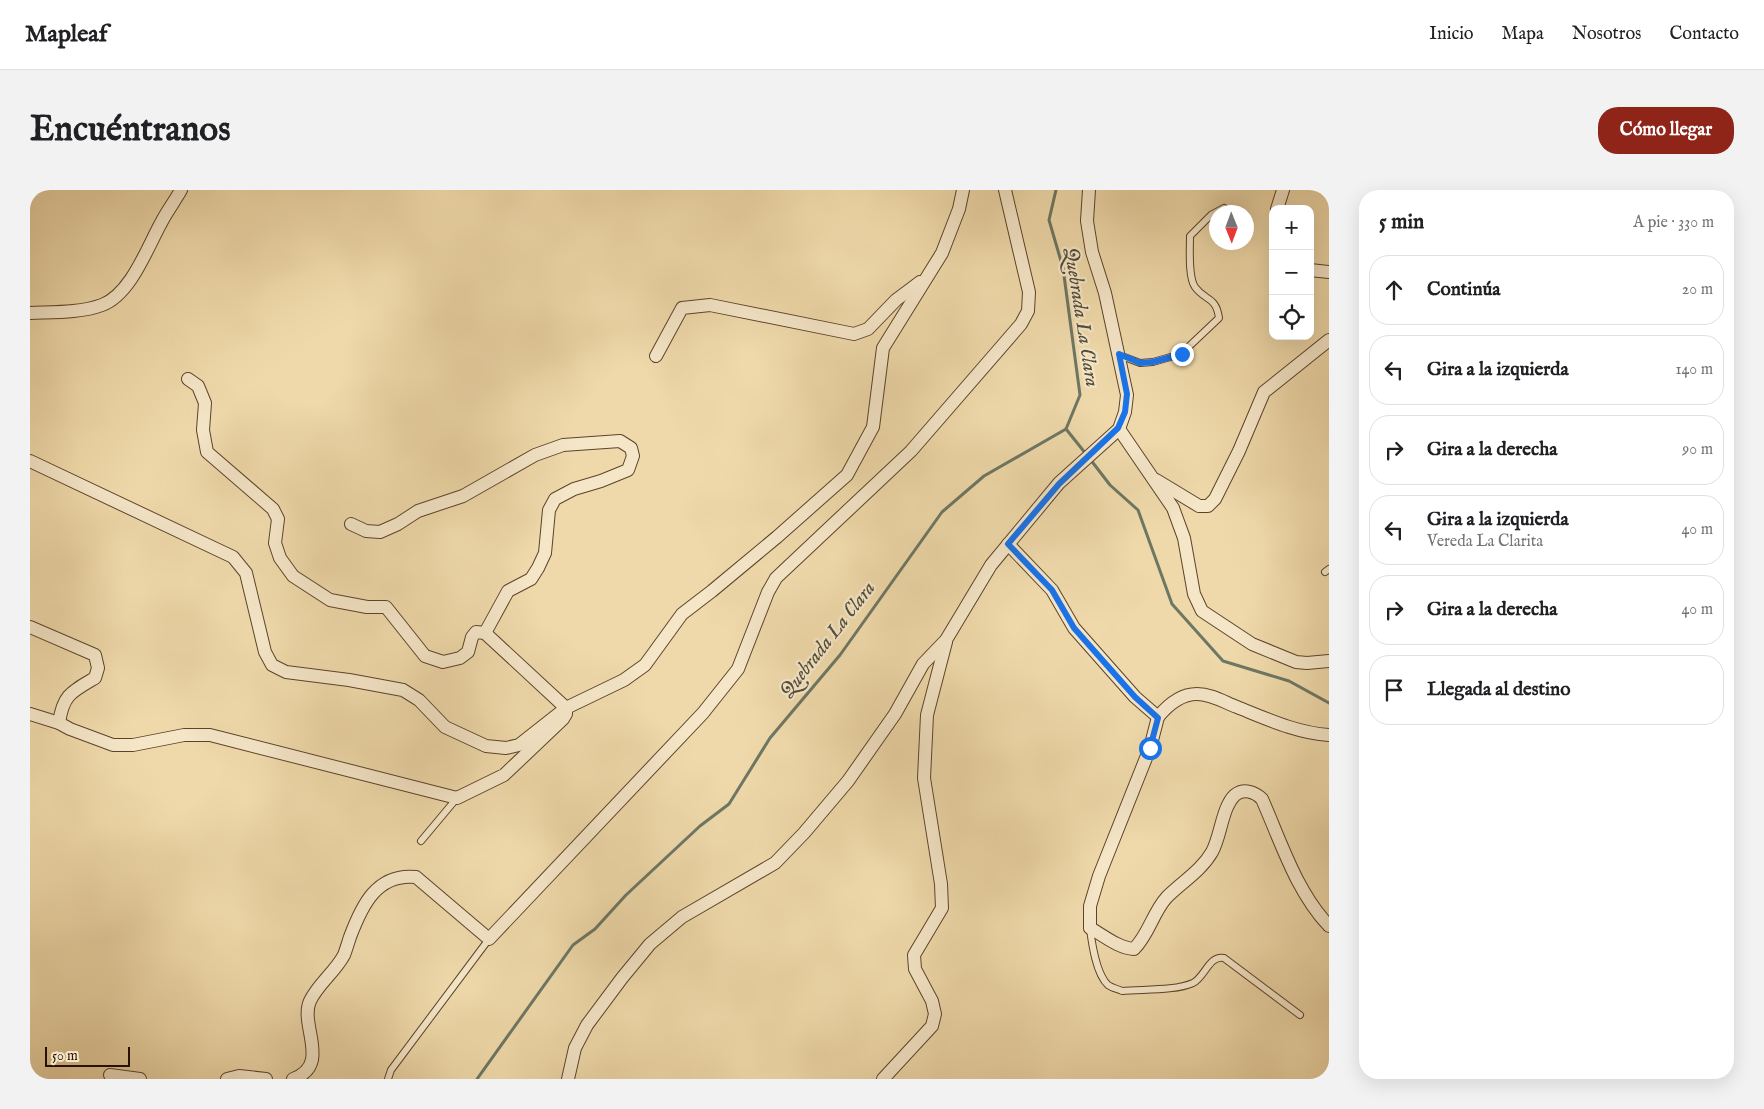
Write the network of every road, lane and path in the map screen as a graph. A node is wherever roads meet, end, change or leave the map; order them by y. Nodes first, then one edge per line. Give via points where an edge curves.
1 (181, 190) edge
2 (963, 190) edge
3 (1005, 190) edge
4 (1089, 190) edge
5 (1283, 190) edge
6 (1278, 205) edge
7 (1209, 216) edge
8 (1314, 270) edge
9 (1329, 272) edge
10 (928, 276) junction
11 (30, 313) edge
12 (1329, 340) edge
13 (1119, 354) junction
14 (656, 356) dead end
15 (188, 378) dead end
16 (1118, 428) junction
17 (30, 461) edge
18 (1153, 478) junction
19 (351, 524) dead end
20 (1008, 544) junction
21 (30, 627) edge
22 (485, 633) junction
23 (946, 640) junction
24 (1329, 661) edge
25 (566, 708) junction
26 (30, 714) edge
27 (1158, 718) junction
28 (59, 723) junction
29 (1329, 735) edge
30 (457, 798) junction
31 (421, 842) dead end
32 (1329, 926) edge
33 (1090, 928) junction
34 (489, 938) junction
35 (1300, 1015) dead end
36 (110, 1075) dead end
37 (140, 1079) edge
38 (227, 1079) edge
39 (266, 1079) edge
40 (293, 1079) edge
41 (388, 1079) edge
42 (568, 1079) edge
43 (883, 1079) edge

1 - 11 street via 138,269 116,297 87,309
2 - 10 street via 942,253
3 - 34 street via 1029,292 1028,311 1021,324 911,451 776,578 738,668 703,713
4 - 13 street via 1087,221 1092,252
5 - 6 street
7 - 13 lane via 1190,236 1191,276 1195,288 1213,302 1219,318 1182,354 1140,363
8 - 9 street
10 - 14 street via 896,300 868,329 854,334 720,307 682,308
10 - 25 street via 883,348 873,427 847,475 682,614 645,665 624,680
12 - 18 street via 1264,392 1239,451 1215,499 1208,506 1199,506
13 - 16 street via 1127,394 1125,412
15 - 22 street via 198,386 205,403 203,430 207,452 272,509 278,520 275,543 280,558 293,576 330,600 386,607 425,656 443,662 460,658 468,652 476,632
16 - 18 street
16 - 20 street via 1059,484
17 - 25 street via 233,557 246,573 265,652 272,665 286,672 403,690 419,700 445,728 486,746 506,748 519,745
18 - 24 street via 1173,508 1184,538 1194,594 1202,610 1252,644 1296,662
19 - 22 street via 366,531 380,532 418,511 463,496 535,454 562,445 620,441 631,448 633,456 628,470 555,499 549,510 545,553 538,568 531,578 508,591
20 - 23 street via 991,565
20 - 27 street via 1052,590 1074,628
21 - 28 street via 95,655 98,668 95,678 75,689 63,701
22 - 25 street
23 - 42 street via 924,664 848,781 804,834 775,863 682,916 650,944 587,1025 575,1048
23 - 43 street via 927,714 924,778 942,908 914,955 915,969 932,1001 935,1014 932,1026
25 - 30 street via 563,719 504,775
26 - 28 street
27 - 29 street via 1179,699 1194,694 1208,695 1283,725 1312,734
27 - 33 street via 1150,748 1099,876 1090,906
28 - 30 street via 113,745 133,745 184,735 210,735
30 - 31 lane
32 - 33 street via 1305,894 1262,799 1245,791 1230,801 1213,851 1202,867 1165,899 1134,949
33 - 35 lane via 1102,978 1115,989 1140,990 1192,984 1201,978 1214,959 1220,957
34 - 40 street via 416,878 404,876 389,880 370,894 344,955 309,1003 313,1055 309,1068
34 - 41 lane via 391,1070
36 - 37 street
38 - 39 street via 239,1076

